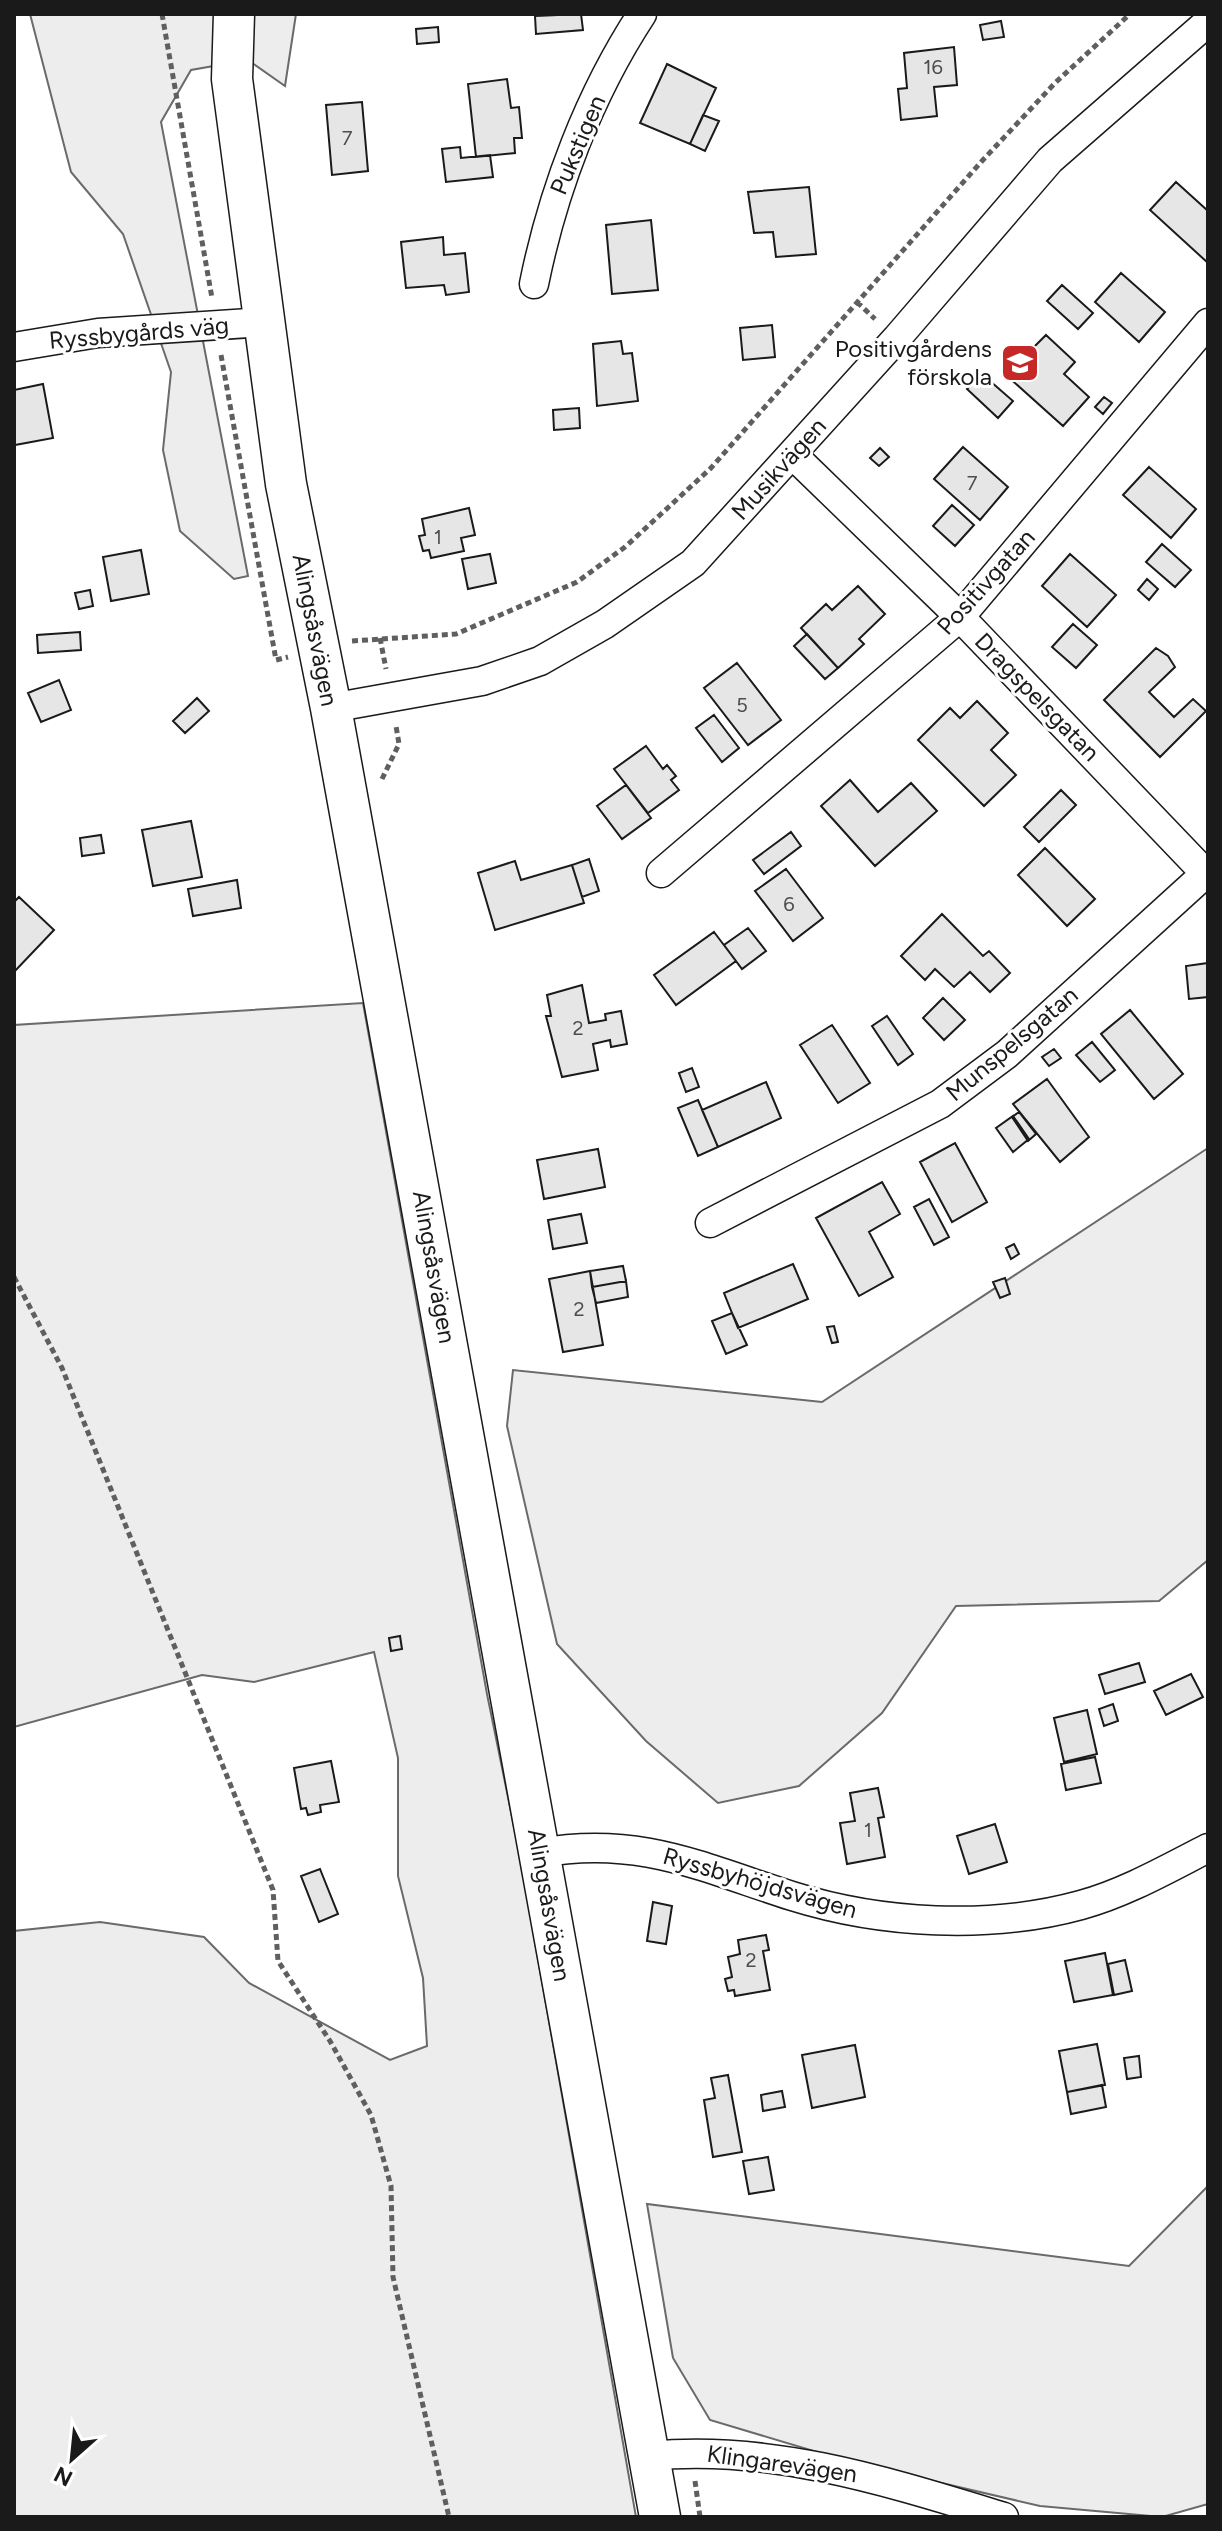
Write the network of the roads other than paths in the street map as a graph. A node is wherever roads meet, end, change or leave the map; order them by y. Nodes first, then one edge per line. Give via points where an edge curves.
1 (234, 14) edge
2 (642, 14) edge
3 (1208, 22) edge
4 (534, 284) dead end
5 (265, 322) junction
6 (1208, 323) edge
7 (14, 347) edge
8 (793, 455) junction
9 (960, 617) junction
10 (331, 708) junction
11 (661, 873) dead end
12 (1206, 875) edge
13 (710, 1223) dead end
14 (1208, 1848) edge
15 (539, 1853) junction
16 (650, 2456) junction
17 (660, 2517) edge
18 (1004, 2517) edge

1 - 5 main road, Alingsåsvägen via 232,79
2 - 4 street, Pukstigen via 581,130 547,218
3 - 8 street, Musikvägen via 1050,160
5 - 7 street, Ryssbygårds väg via 98,333
5 - 10 main road, Alingsåsvägen via 286,484
6 - 9 street, Positivgatan
8 - 9 street, Dragspelsgatan
8 - 10 street, Musikvägen via 693,563 540,661 482,681
9 - 11 street, Positivgatan
9 - 12 street, Dragspelsgatan
10 - 15 main road, Alingsåsvägen
12 - 13 street, Munspelsgatan via 1007,1054 940,1104
14 - 15 street, Ryssbyhöjdsvägen via 1079,1906 958,1920 843,1910 639,1849 575,1847
15 - 16 main road, Alingsåsvägen
16 - 17 main road, Alingsåsvägen
16 - 18 street, Klingarevägen via 721,2453 839,2468

